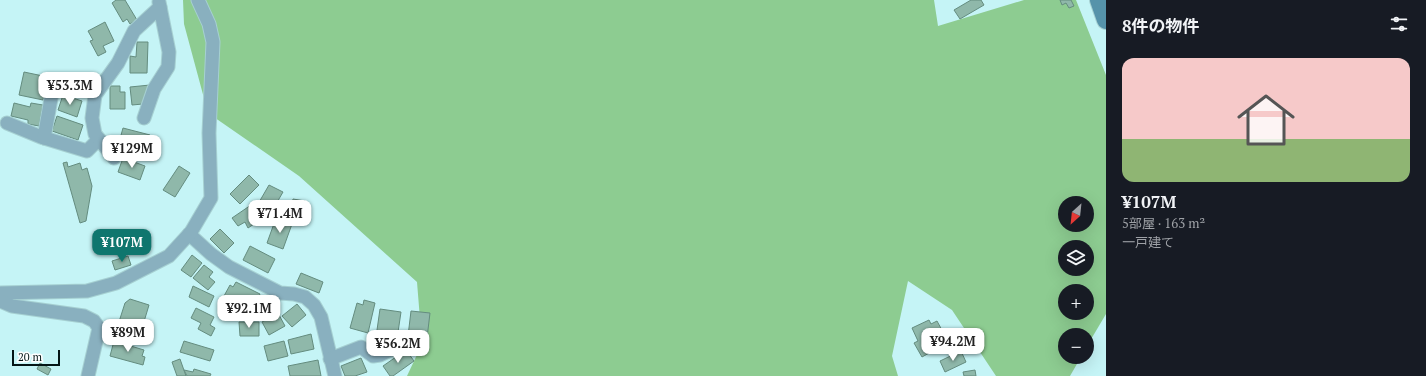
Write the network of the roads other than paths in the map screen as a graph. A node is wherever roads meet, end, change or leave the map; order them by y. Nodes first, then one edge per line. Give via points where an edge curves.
1 (198, 0) edge
2 (1099, 0) edge
3 (160, 4) edge
4 (1106, 20) edge
5 (52, 93) dead end
6 (144, 118) dead end
7 (7, 123) dead end
8 (44, 138) junction
9 (99, 139) junction
10 (114, 158) dead end
11 (189, 234) junction
12 (0, 293) edge
13 (0, 300) edge
14 (402, 344) dead end
15 (330, 359) junction
16 (88, 376) edge
17 (334, 376) edge

1 - 11 street via 209,24 213,42 211,198
2 - 4 street
3 - 6 street via 169,52 168,67 154,89
3 - 9 street via 134,31 118,63 95,94 92,118 95,134
5 - 8 street
7 - 8 street
8 - 9 street via 87,151
9 - 10 street
11 - 12 street via 169,256 116,283 86,291
11 - 15 street via 229,267 280,293 305,297 314,304 321,317
13 - 16 street via 12,306 84,316 94,321 98,328
14 - 15 street via 380,355 373,356 361,347
15 - 17 street

